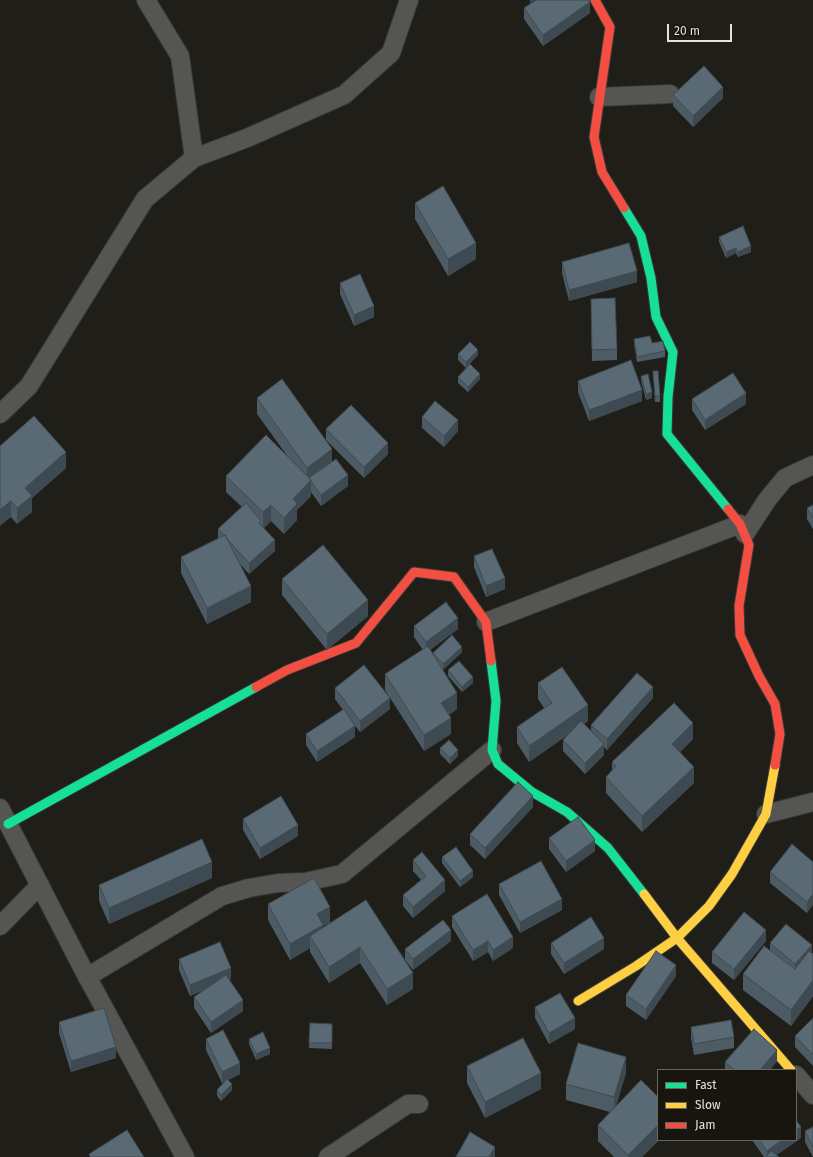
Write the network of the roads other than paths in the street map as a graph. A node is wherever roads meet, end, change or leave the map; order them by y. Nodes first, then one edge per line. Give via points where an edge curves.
1 (146, 0) edge
2 (409, 0) edge
3 (595, 0) edge
4 (670, 94) dead end
5 (599, 97) junction
6 (194, 158) junction
7 (0, 414) edge
8 (813, 465) edge
9 (742, 529) junction
10 (486, 622) junction
11 (492, 750) junction
12 (813, 802) edge
13 (766, 814) junction
14 (4, 816) edge
15 (40, 886) junction
16 (0, 926) edge
17 (677, 938) junction
18 (87, 976) junction
19 (578, 1000) dead end
20 (790, 1069) edge
21 (797, 1076) edge
22 (813, 1095) edge
23 (419, 1104) dead end
24 (185, 1157) edge
25 (328, 1157) edge

1 - 6 street via 180,56
2 - 6 street via 391,53 344,95 248,138
3 - 5 street via 610,27
4 - 5 street
5 - 9 street via 594,137 602,172 641,236 651,278 656,317 673,352 667,434
6 - 7 street via 145,199 28,386
8 - 9 street via 785,478
9 - 10 street
9 - 13 street via 749,545 739,606 740,635 775,704 780,734
10 - 11 street via 496,700
10 - 14 street via 454,577 414,572 356,643 288,670
11 - 17 street via 498,764 532,792 567,812 608,848
11 - 18 street via 342,874 305,882 248,888 222,896
12 - 13 street
13 - 17 street via 732,874 709,906
14 - 15 street
15 - 16 street
15 - 18 street
17 - 19 street
17 - 20 street
18 - 24 street
21 - 22 street
23 - 25 street via 408,1104

